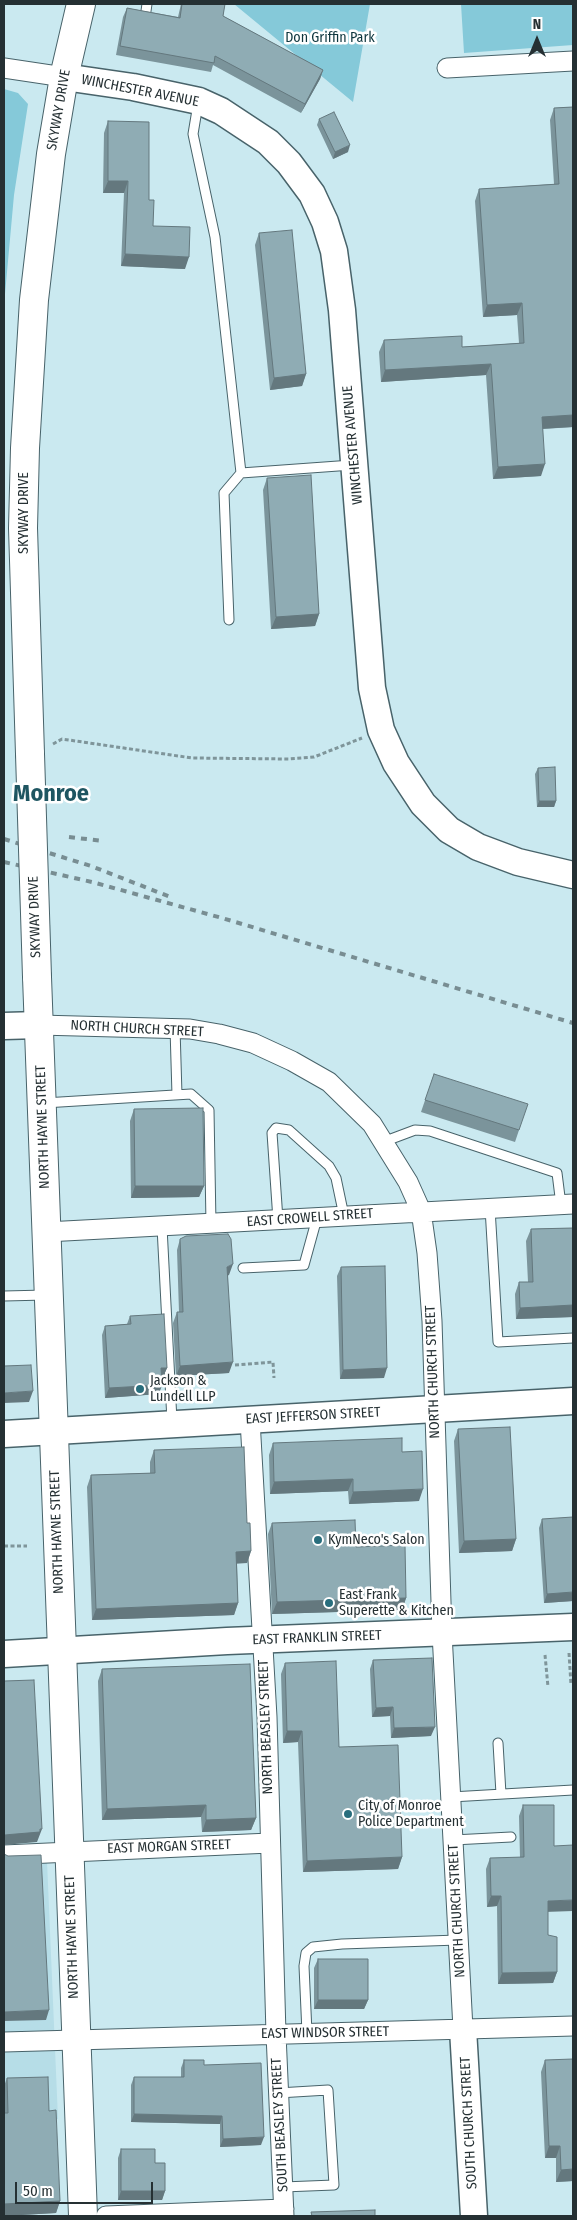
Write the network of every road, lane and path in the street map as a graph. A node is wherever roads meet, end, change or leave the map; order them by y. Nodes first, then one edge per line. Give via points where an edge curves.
1 (81, 4) edge
2 (573, 61) edge
3 (4, 68) edge
4 (447, 68) dead end
5 (64, 77) junction
6 (199, 100) junction
7 (355, 465) junction
8 (241, 473) junction
9 (229, 620) dead end
10 (369, 735) dead end
11 (41, 752) junction
12 (573, 875) edge
13 (39, 1025) junction
14 (4, 1026) edge
15 (174, 1028) junction
16 (177, 1095) junction
17 (42, 1103) junction
18 (384, 1142) junction
19 (567, 1204) edge
20 (490, 1208) junction
21 (421, 1211) junction
22 (344, 1216) junction
23 (318, 1218) junction
24 (278, 1220) junction
25 (210, 1224) junction
26 (162, 1227) junction
27 (46, 1232) junction
28 (243, 1268) dead end
29 (48, 1295) junction
30 (4, 1296) edge
31 (573, 1338) edge
32 (235, 1365) edge
33 (274, 1378) dead end
34 (573, 1401) edge
35 (435, 1409) junction
36 (250, 1420) junction
37 (172, 1424) junction
38 (54, 1432) junction
39 (4, 1434) edge
40 (4, 1546) edge
41 (27, 1546) dead end
42 (573, 1627) edge
43 (442, 1633) junction
44 (262, 1640) junction
45 (62, 1651) junction
46 (569, 1653) dead end
47 (4, 1654) edge
48 (545, 1654) dead end
49 (571, 1686) dead end
50 (548, 1687) dead end
51 (498, 1743) dead end
52 (573, 1790) edge
53 (501, 1794) junction
54 (451, 1797) junction
55 (511, 1837) dead end
56 (453, 1840) junction
57 (270, 1843) junction
58 (69, 1852) junction
59 (4, 1855) edge
60 (458, 1940) junction
61 (573, 2026) edge
62 (463, 2029) junction
63 (307, 2033) junction
64 (276, 2034) junction
65 (76, 2039) junction
66 (4, 2042) edge
67 (278, 2093) junction
68 (282, 2187) junction
69 (284, 2212) edge
70 (83, 2216) edge
71 (106, 2216) edge
72 (474, 2216) edge

1 - 5 main road, SKYWAY DRIVE
2 - 4 street
3 - 5 street
5 - 6 street, WINCHESTER AVENUE
5 - 11 main road, SKYWAY DRIVE via 40,240 25,448 24,610
6 - 7 street, WINCHESTER AVENUE via 268,142 312,194 324,222 334,251 342,310
6 - 8 lane via 193,134 215,237
7 - 8 lane
7 - 12 street, WINCHESTER AVENUE via 372,688 381,730 396,763 423,804 449,830 478,847 518,862
8 - 9 lane via 224,493
10 - 11 path via 314,757 289,759 192,758 62,738
11 - 13 main road, SKYWAY DRIVE, bridge
13 - 14 street, NORTH CHURCH STREET
13 - 15 street, NORTH CHURCH STREET
13 - 17 main road, NORTH HAYNE STREET
15 - 16 lane
15 - 18 street, NORTH CHURCH STREET via 253,1043 292,1061 329,1082 372,1124
16 - 17 lane
16 - 25 lane via 191,1094 209,1110
17 - 27 main road, NORTH HAYNE STREET
18 - 19 lane via 415,1130 430,1131 557,1173
18 - 21 street, NORTH CHURCH STREET
19 - 20 street, EAST CROWELL STREET
20 - 21 street, EAST CROWELL STREET
20 - 31 lane via 498,1342
21 - 22 street, EAST CROWELL STREET
21 - 35 street, NORTH CHURCH STREET via 428,1253
22 - 23 street, EAST CROWELL STREET
22 - 24 lane via 336,1178 329,1166 289,1130 276,1128 272,1133
23 - 24 street, EAST CROWELL STREET
23 - 28 lane via 304,1265
24 - 25 street, EAST CROWELL STREET
25 - 26 street, EAST CROWELL STREET
26 - 27 street, EAST CROWELL STREET
26 - 37 lane
27 - 29 main road, NORTH HAYNE STREET
29 - 30 lane
29 - 38 main road, NORTH HAYNE STREET
32 - 33 path via 274,1362
34 - 35 street, EAST JEFFERSON STREET
35 - 36 street, EAST JEFFERSON STREET
35 - 43 street, NORTH CHURCH STREET
36 - 37 street, EAST JEFFERSON STREET
36 - 44 street, NORTH BEASLEY STREET
37 - 38 street, EAST JEFFERSON STREET
38 - 39 street, EAST JEFFERSON STREET
38 - 45 main road, NORTH HAYNE STREET
40 - 41 path
42 - 43 street, EAST FRANKLIN STREET
43 - 44 street, EAST FRANKLIN STREET
43 - 54 street, NORTH CHURCH STREET
44 - 45 street, EAST FRANKLIN STREET
44 - 57 street, NORTH BEASLEY STREET
45 - 47 street, EAST FRANKLIN STREET
45 - 58 main road, NORTH HAYNE STREET
46 - 49 path
48 - 50 path
51 - 53 lane
52 - 53 lane
53 - 54 lane
54 - 56 street, NORTH CHURCH STREET
55 - 56 lane
56 - 60 street, NORTH CHURCH STREET
57 - 58 street, EAST MORGAN STREET
57 - 64 street, NORTH BEASLEY STREET
58 - 59 street, EAST MORGAN STREET
58 - 65 main road, NORTH HAYNE STREET
60 - 62 street, NORTH CHURCH STREET
60 - 63 lane via 313,1947 306,1953 304,1966
61 - 62 street, EAST WINDSOR STREET
62 - 63 street, EAST WINDSOR STREET
62 - 72 street, SOUTH CHURCH STREET
63 - 64 street, EAST WINDSOR STREET
64 - 65 street, EAST WINDSOR STREET
64 - 67 street, SOUTH BEASLEY STREET
65 - 66 street, EAST WINDSOR STREET
65 - 70 main road, NORTH HAYNE STREET
67 - 68 street, SOUTH BEASLEY STREET
67 - 68 lane via 328,2090 334,2185
68 - 69 street, SOUTH BEASLEY STREET
69 - 71 street

